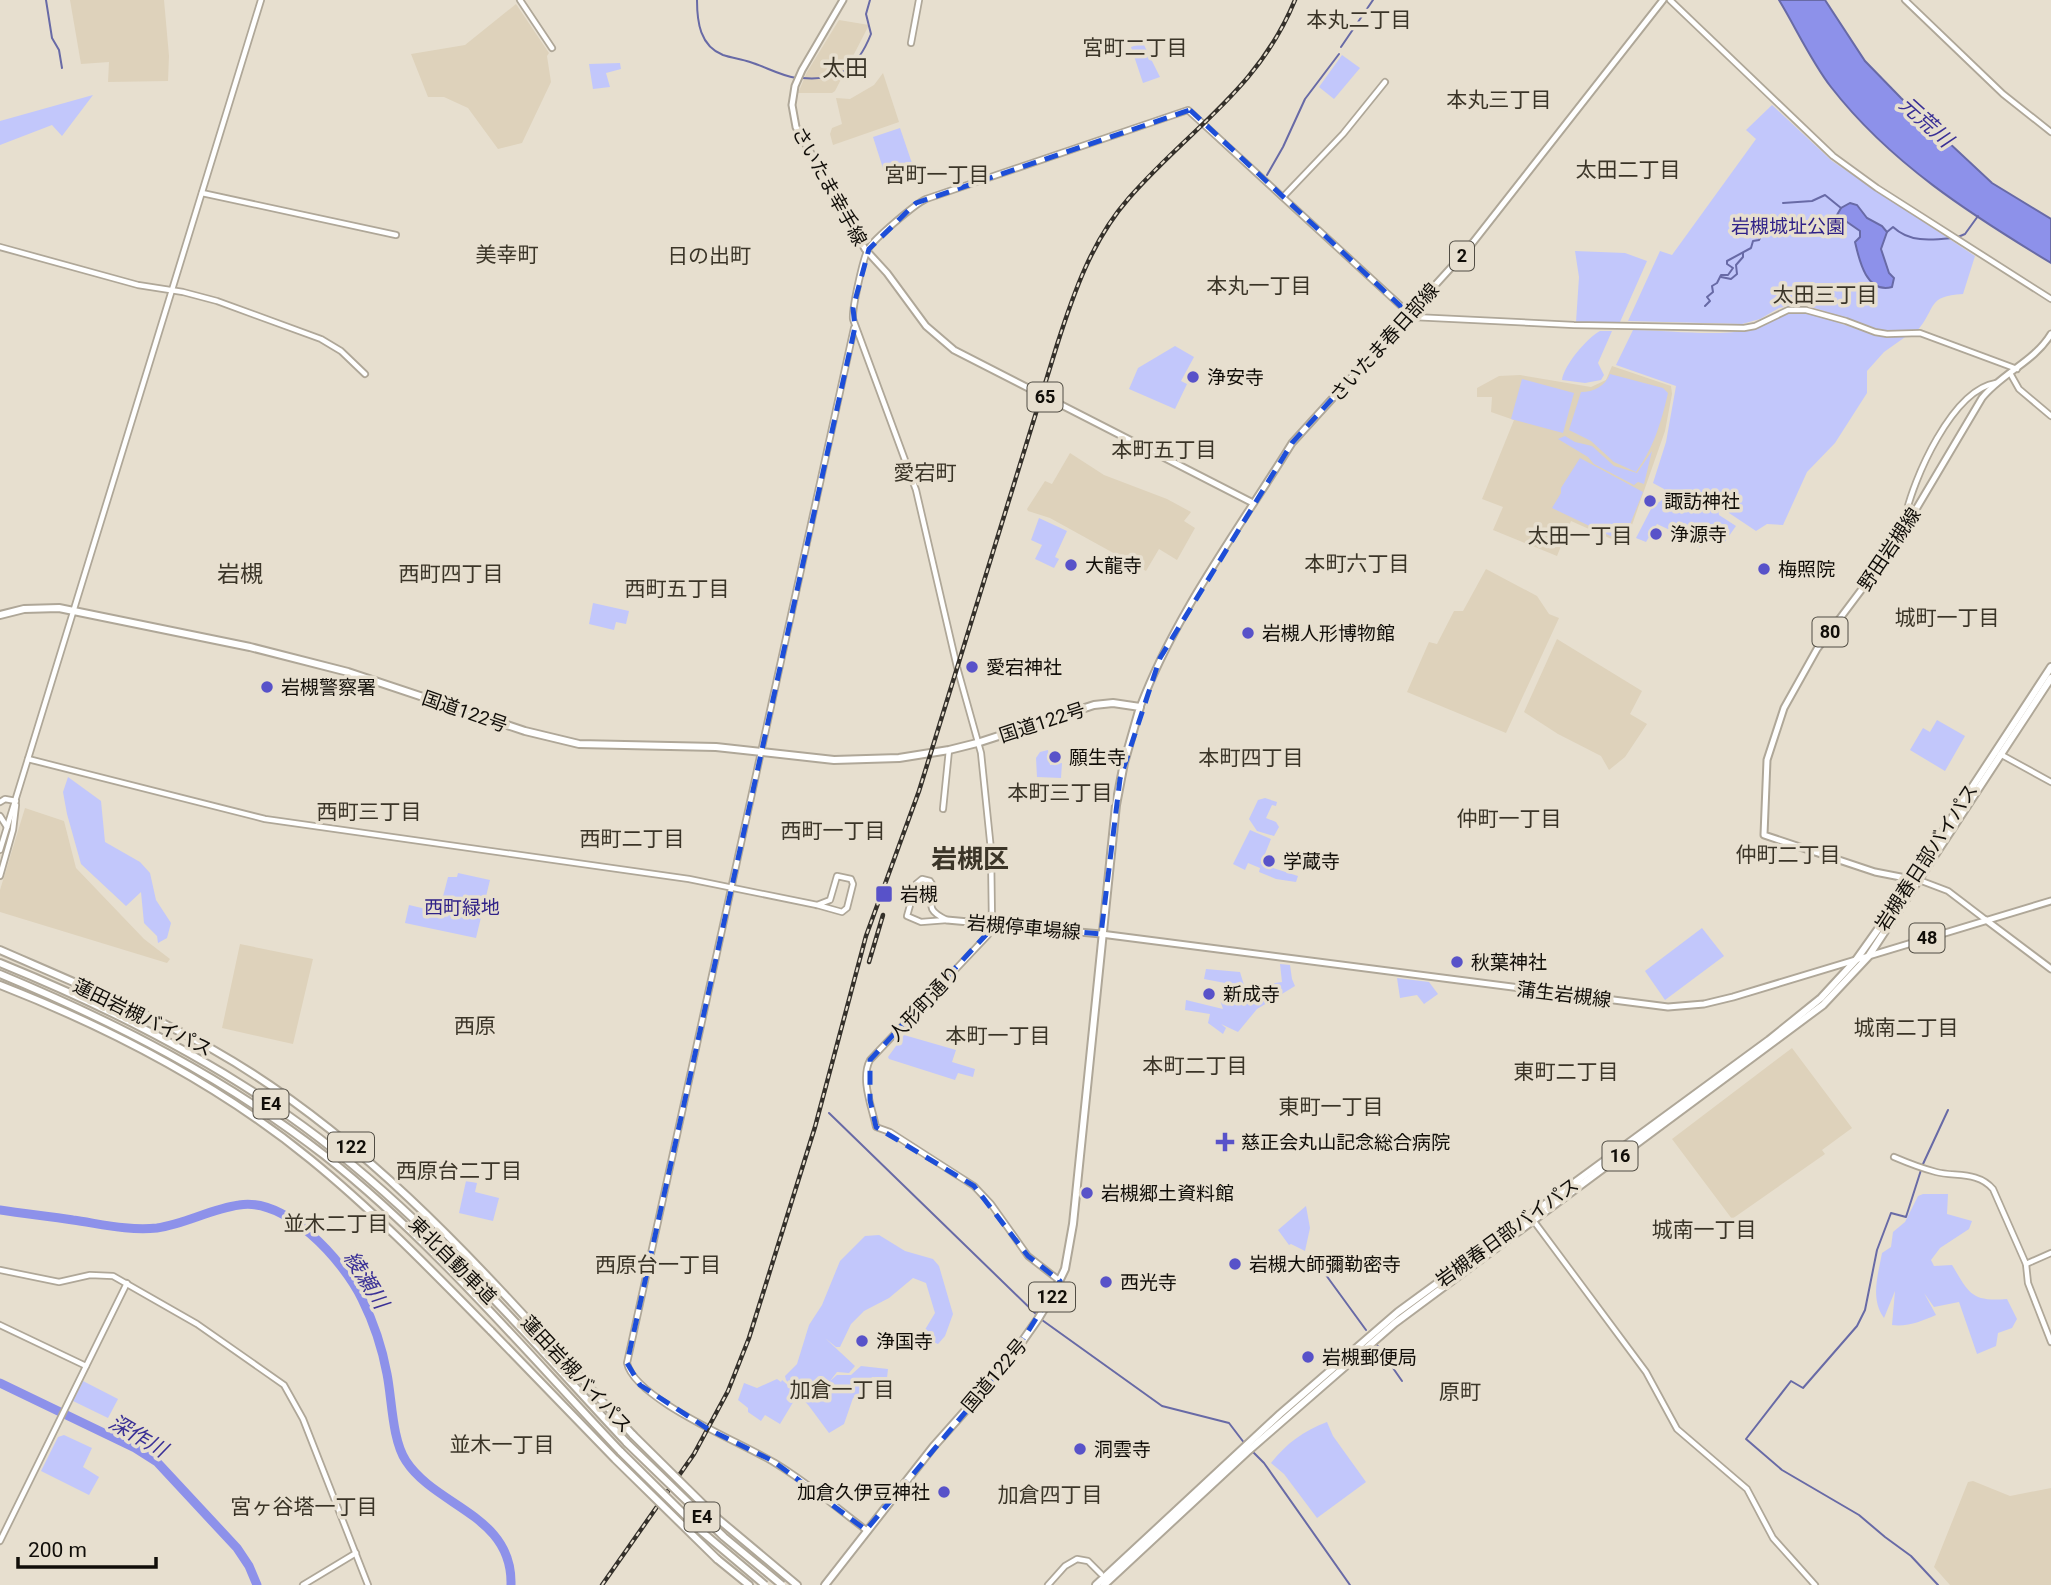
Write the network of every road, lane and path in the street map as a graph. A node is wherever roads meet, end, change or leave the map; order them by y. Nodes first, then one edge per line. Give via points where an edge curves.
1 (261, 0) edge
2 (520, 0) edge
3 (843, 0) edge
4 (919, 0) edge
5 (1663, 0) edge
6 (1671, 0) edge
7 (1905, 0) edge
8 (911, 43) dead end
9 (552, 48) dead end
10 (1385, 82) dead end
11 (2051, 132) edge
12 (202, 193) junction
13 (1283, 197) junction
14 (396, 235) dead end
15 (0, 247) edge
16 (867, 252) junction
17 (172, 290) junction
18 (2051, 299) edge
19 (1409, 314) junction
20 (855, 327) junction
21 (2051, 334) edge
22 (2017, 369) junction
23 (2010, 373) junction
24 (365, 374) dead end
25 (1996, 383) junction
26 (2051, 416) edge
27 (1253, 503) junction
28 (1905, 518) dead end
29 (74, 611) junction
30 (0, 615) edge
31 (2051, 667) edge
32 (2051, 678) edge
33 (1140, 708) junction
34 (978, 743) junction
35 (948, 750) junction
36 (761, 752) junction
37 (1998, 753) junction
38 (28, 759) junction
39 (2051, 782) edge
40 (16, 801) junction
41 (0, 802) edge
42 (943, 809) dead end
43 (0, 820) edge
44 (7, 827) junction
45 (0, 850) edge
46 (0, 876) edge
47 (1915, 880) junction
48 (731, 886) junction
49 (830, 900) junction
50 (2051, 901) edge
51 (817, 905) junction
52 (833, 910) junction
53 (947, 920) junction
54 (1986, 920) junction
55 (992, 923) junction
56 (1101, 934) junction
57 (0, 950) edge
58 (1868, 957) junction
59 (1856, 960) junction
60 (0, 962) edge
61 (2051, 969) edge
62 (0, 974) edge
63 (0, 985) edge
64 (1894, 1157) dead end
65 (1532, 1219) junction
66 (2051, 1254) edge
67 (2026, 1264) junction
68 (0, 1270) edge
69 (1060, 1281) junction
70 (127, 1283) junction
71 (0, 1325) edge
72 (2051, 1342) edge
73 (86, 1366) junction
74 (866, 1530) junction
75 (0, 1541) edge
76 (356, 1553) junction
77 (1101, 1574) dead end
78 (303, 1585) edge
79 (368, 1585) edge
80 (749, 1585) edge
81 (765, 1585) edge
82 (782, 1585) edge
83 (797, 1585) edge
84 (825, 1585) edge
85 (1048, 1585) edge
86 (1096, 1585) edge
87 (1104, 1585) edge
88 (1815, 1585) edge

1 - 12 street
2 - 9 street
3 - 16 main road, さいたま幸手線 / 65 via 799,77 793,112 800,135
4 - 8 street
5 - 19 main road, さいたま春日部線 / 2 via 1474,242
6 - 18 street via 1833,156
7 - 11 street via 2003,94
10 - 13 street
12 - 14 street
12 - 17 street
13 - 16 street via 1188,110 916,203
13 - 19 street
15 - 17 street
16 - 20 street via 853,308
16 - 27 main road, さいたま幸手線 / 65 via 926,327 954,350
17 - 24 street via 321,340 341,351
17 - 29 street
19 - 22 street via 1573,325 1744,328 1788,310 1806,310 1875,332 1930,335
19 - 27 main road, さいたま春日部線 / 2 via 1292,443
20 - 34 street via 916,491
20 - 36 street
21 - 22 main road, 野田岩槻線 / 80
22 - 23 main road, 野田岩槻線 / 80
23 - 25 main road, 野田岩槻線 / 80
23 - 26 street via 2019,388
25 - 28 street via 1976,392 1942,428 1915,483
25 - 47 main road, 野田岩槻線 / 80 via 1974,409 1883,561 1818,649 1784,708 1767,760 1764,835
27 - 33 main road, さいたま春日部線 / 2 via 1168,644
29 - 30 highway, 国道122号 via 35,608
29 - 36 highway, 国道122号 via 301,658 566,742
29 - 38 street
31 - 37 highway, 岩槻春日部バイパス / 16
32 - 37 highway, 岩槻春日部バイパス / 16
33 - 34 highway, 国道122号 via 1094,705
33 - 56 highway, 国道122号 / 122 via 1120,779
34 - 35 highway, 国道122号
34 - 55 street via 991,850
35 - 36 highway, 国道122号 via 834,761
35 - 42 street
36 - 48 street
37 - 39 street
37 - 47 highway, 岩槻春日部バイパス / 16
38 - 40 street
38 - 48 street via 280,822
40 - 41 street
40 - 44 street
40 - 46 street
43 - 44 street
44 - 45 street
47 - 54 street via 1948,891
47 - 58 highway, 岩槻春日部バイパス / 16
47 - 59 highway, 岩槻春日部バイパス / 16
48 - 51 street
48 - 74 street via 627,1355 628,1369 640,1385 708,1429 773,1461
49 - 51 street
49 - 52 street
49 - 52 street via 837,876 851,879 847,908
50 - 54 main road, 48
51 - 52 street
53 - 53 street via 921,922 907,916 918,880 933,884 931,907
53 - 55 main road, 岩槻停車場線
54 - 58 main road, 48
54 - 61 main road
55 - 56 main road, 岩槻停車場線
55 - 69 street, 人形町通り via 990,931 868,1065 876,1127 974,1186 1028,1256
56 - 59 main road, 蒲生岩槻線 via 1668,1007 1718,1001
56 - 69 highway, 国道122号 / 122 via 1073,1224
57 - 83 highway, 蓮田岩槻バイパス / 122, bridge via 212,1049 343,1140 455,1242 633,1435 717,1518
58 - 59 main road, 48
58 - 65 highway, 岩槻春日部バイパス / 16 via 1803,1022
59 - 65 highway, 岩槻春日部バイパス / 16 via 1821,998 1782,1030
60 - 82 highway, 東北自動車道 / E4, bridge via 191,1053 321,1140 460,1265 627,1443 724,1537
62 - 81 highway, 東北自動車道 / E4, bridge via 177,1057 324,1155 429,1249 701,1531
63 - 80 highway, 蓮田岩槻バイパス / 122, bridge via 163,1061 310,1158 394,1233 615,1460
64 - 67 street via 1989,1184
65 - 86 highway, 岩槻春日部バイパス / 16 via 1368,1336
65 - 87 highway, 岩槻春日部バイパス / 16 via 1385,1331
65 - 88 street via 1646,1372 1677,1429 1747,1489 1773,1538
66 - 67 street
67 - 72 street via 2028,1283
68 - 70 street via 59,1282 98,1275
69 - 74 highway, 国道122号 / 122 via 1012,1358
70 - 73 street
70 - 76 street via 197,1324 284,1385 303,1419
71 - 73 street
73 - 75 street
74 - 84 highway, 国道122号 / 122
76 - 78 street
76 - 79 street
77 - 85 street via 1088,1561 1077,1559

